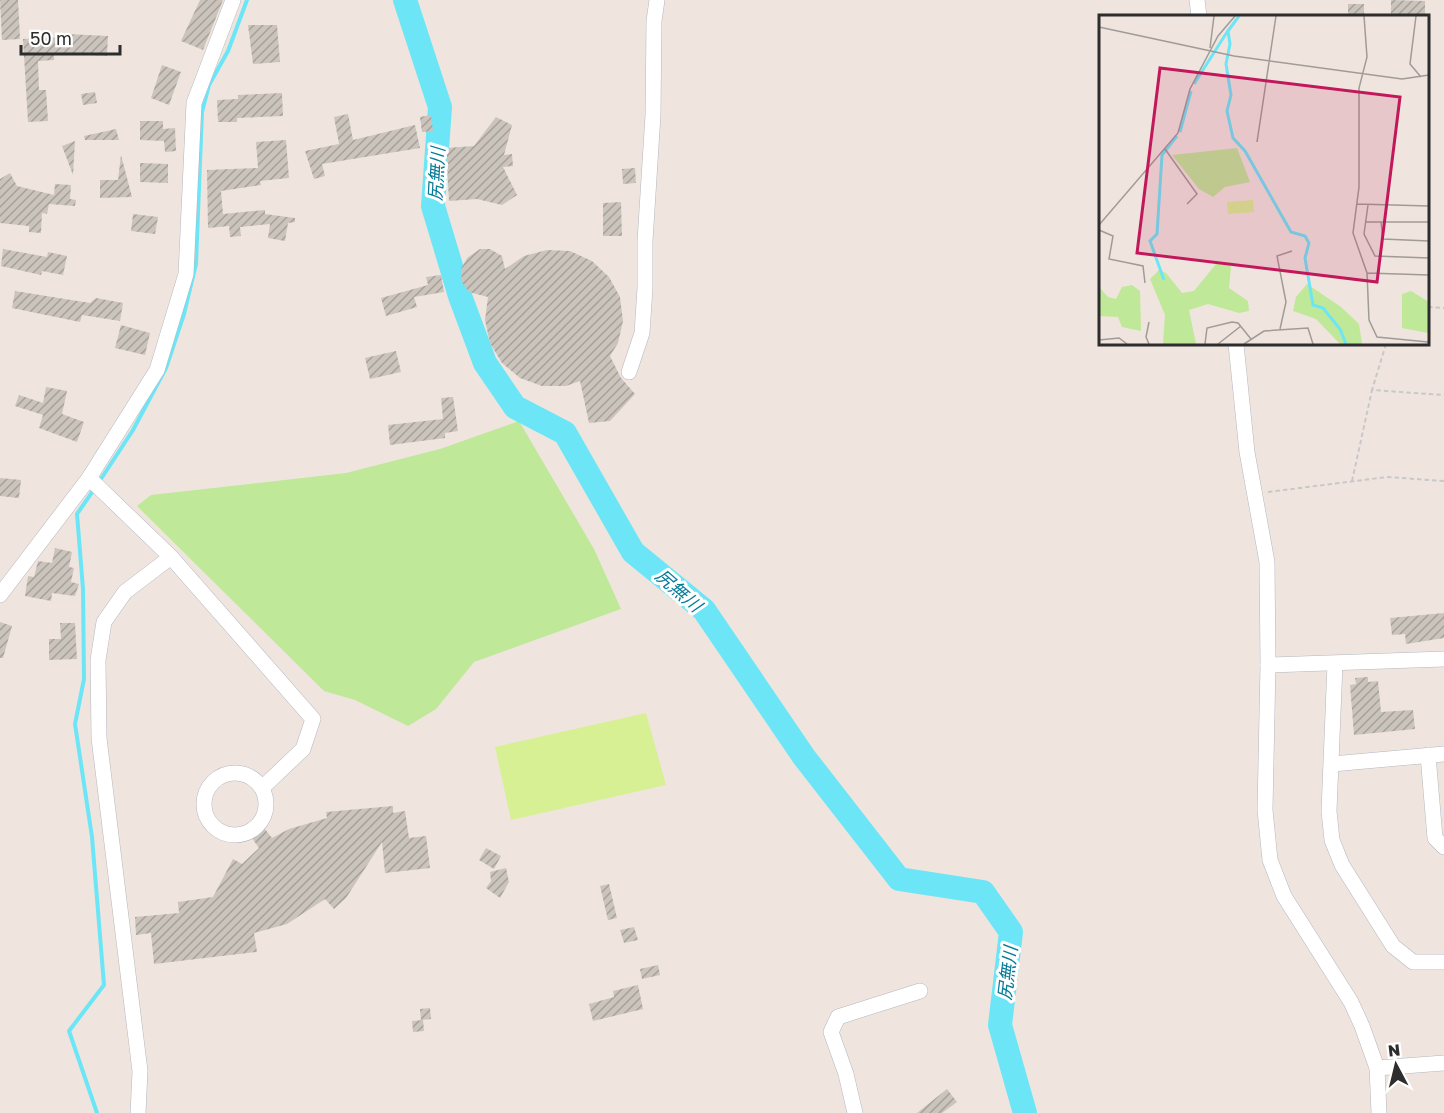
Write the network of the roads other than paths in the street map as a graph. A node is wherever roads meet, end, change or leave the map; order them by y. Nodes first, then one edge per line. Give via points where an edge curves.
1 (233, 0) edge
2 (657, 0) edge
3 (1197, 0) edge
4 (1199, 15) edge
5 (1236, 345) edge
6 (629, 372) dead end
7 (89, 478) junction
8 (171, 557) junction
9 (0, 595) edge
10 (1444, 659) edge
11 (1335, 664) junction
12 (1268, 665) junction
13 (1444, 754) edge
14 (1428, 755) junction
15 (1332, 764) junction
16 (262, 788) junction
17 (1444, 847) edge
18 (1444, 962) edge
19 (920, 991) dead end
20 (1444, 1064) edge
21 (1377, 1068) junction
22 (138, 1113) edge
23 (855, 1113) edge
24 (1379, 1113) edge

1 - 7 street via 194,103 183,285 157,370
2 - 6 street via 642,333
3 - 4 street
5 - 12 street via 1254,493 1267,562
7 - 8 street
7 - 9 street
8 - 16 street via 313,719 303,749
8 - 22 street via 125,592 104,622 98,660 99,738 140,1071
10 - 11 street
11 - 12 street
11 - 15 street
12 - 21 street via 1265,810 1270,860 1284,896 1351,1002
13 - 14 street
14 - 15 street
14 - 17 street via 1435,838
15 - 18 street via 1329,811 1332,840 1342,864 1393,946 1413,962
16 - 16 street via 246,774 225,774 216,779 204,796 206,816 219,831 249,832 257,826 266,807
19 - 23 street via 838,1017 831,1032
20 - 21 street
21 - 24 street

